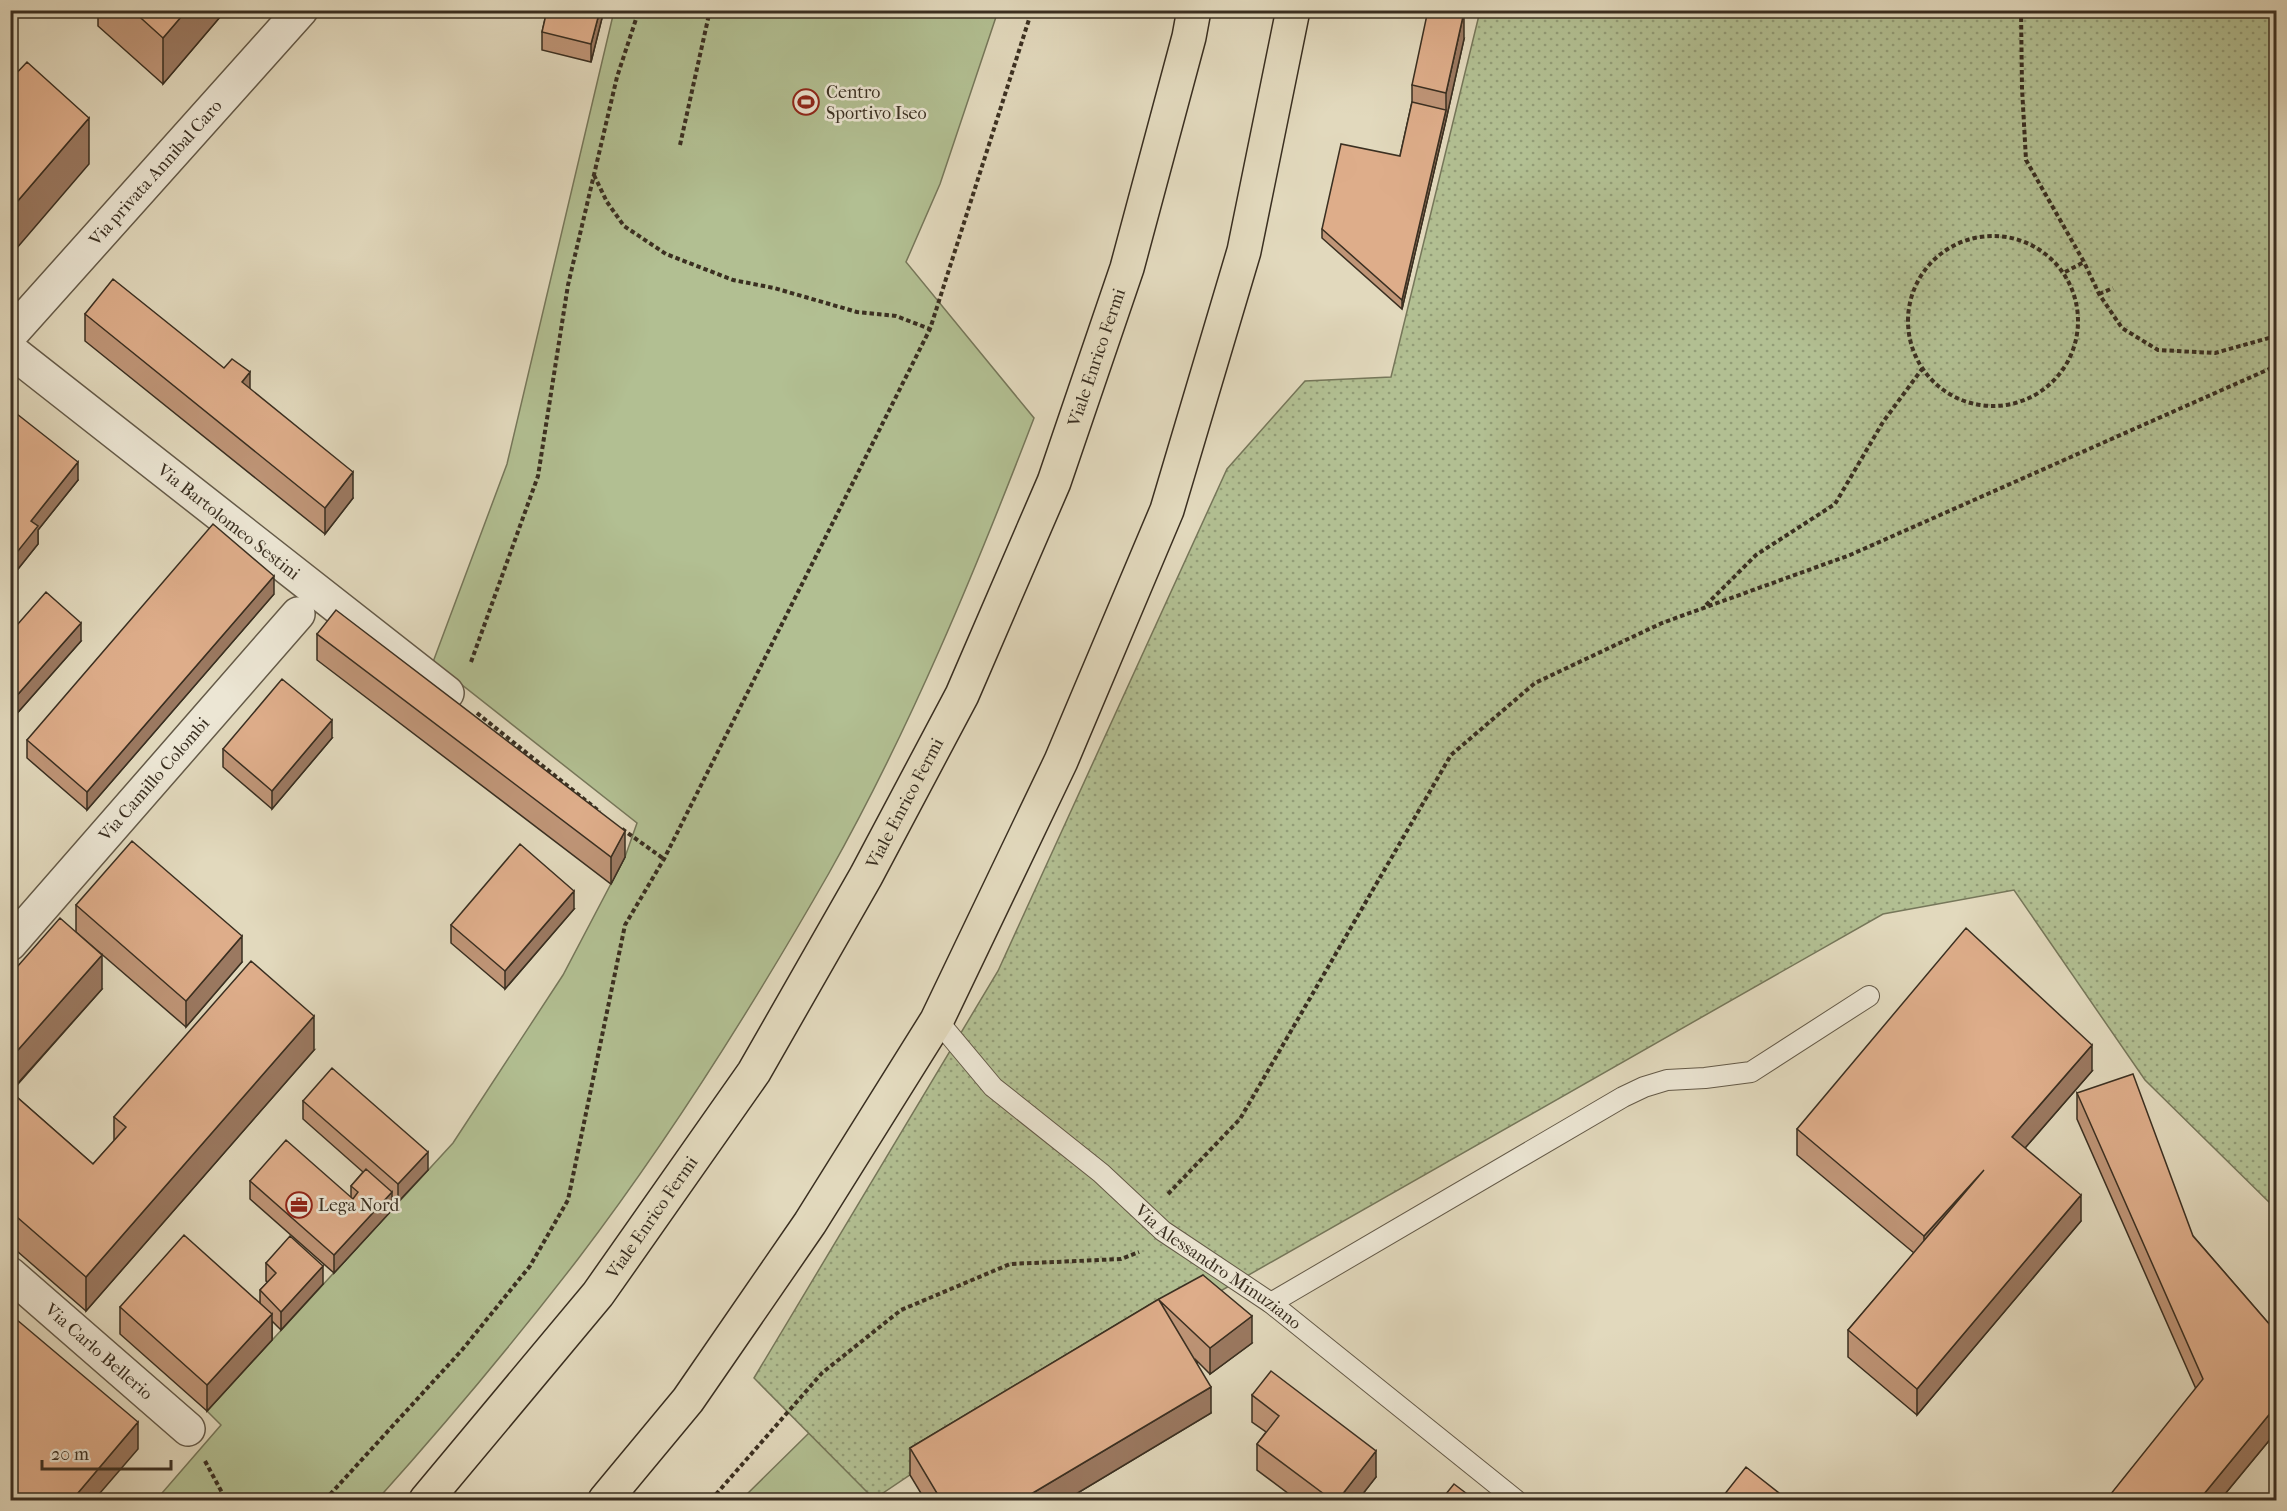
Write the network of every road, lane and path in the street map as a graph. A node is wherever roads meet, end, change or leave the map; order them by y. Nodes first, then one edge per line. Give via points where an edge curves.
1 (301, 10) edge
2 (639, 10) edge
3 (710, 10) edge
4 (1032, 10) edge
5 (1194, 10) edge
6 (1293, 10) edge
7 (2021, 10) edge
8 (680, 145) dead end
9 (594, 176) junction
10 (2084, 262) junction
11 (2065, 272) junction
12 (2113, 288) dead end
13 (2099, 294) junction
14 (930, 329) junction
15 (10, 335) edge
16 (2276, 337) edge
17 (10, 350) edge
18 (2277, 366) edge
19 (1922, 369) junction
20 (1704, 608) junction
21 (298, 614) dead end
22 (452, 695) junction
23 (601, 812) edge
24 (619, 827) edge
25 (664, 859) junction
26 (10, 944) edge
27 (1869, 996) dead end
28 (937, 1020) junction
29 (1163, 1232) junction
30 (10, 1274) edge
31 (1272, 1303) junction
32 (188, 1429) dead end
33 (325, 1500) edge
34 (426, 1500) edge
35 (605, 1500) edge
36 (711, 1500) edge
37 (1516, 1500) edge

1 - 15 street, Via privata Annibal Caro
2 - 9 path via 617,77
3 - 8 path
4 - 14 path
5 - 34 highway, Viale Enrico Fermi via 1127,268 1070,437 962,695 866,876 754,1072 598,1294
6 - 28 highway via 1244,251 1167,510 1061,760
7 - 10 path via 2026,160
9 - 14 path via 624,226 666,254 733,280 857,312 896,316
9 - 22 path via 568,285 538,476
10 - 11 path
10 - 13 path
11 - 19 path via 2031,243 1987,234 1945,249 1915,283 1907,327
11 - 19 path via 2079,315 2071,359 2042,393 1999,408 1955,398
12 - 13 path
13 - 16 path via 2122,328 2158,350 2214,352
14 - 25 path
17 - 22 street, Via Bartolomeo Sestini
18 - 20 path via 1850,555
19 - 20 path via 1883,423 1835,504 1756,555
20 - 29 path via 1662,623 1535,683 1451,755 1240,1119 1167,1194
21 - 26 street, Via Camillo Colombi
22 - 23 path
24 - 25 path
25 - 33 path via 624,925 568,1200 530,1266 462,1350
27 - 31 lane via 1751,1072 1667,1080 1623,1097
28 - 29 lane, Via Alessandro Minuziano via 993,1087 1101,1173
28 - 35 highway via 810,1223 688,1401
29 - 31 lane, Via Alessandro Minuziano
29 - 36 path via 1148,1248 1121,1258 1010,1264 901,1310 822,1373
30 - 32 street, Via Carlo Bellerio
31 - 37 lane, Via Alessandro Minuziano

